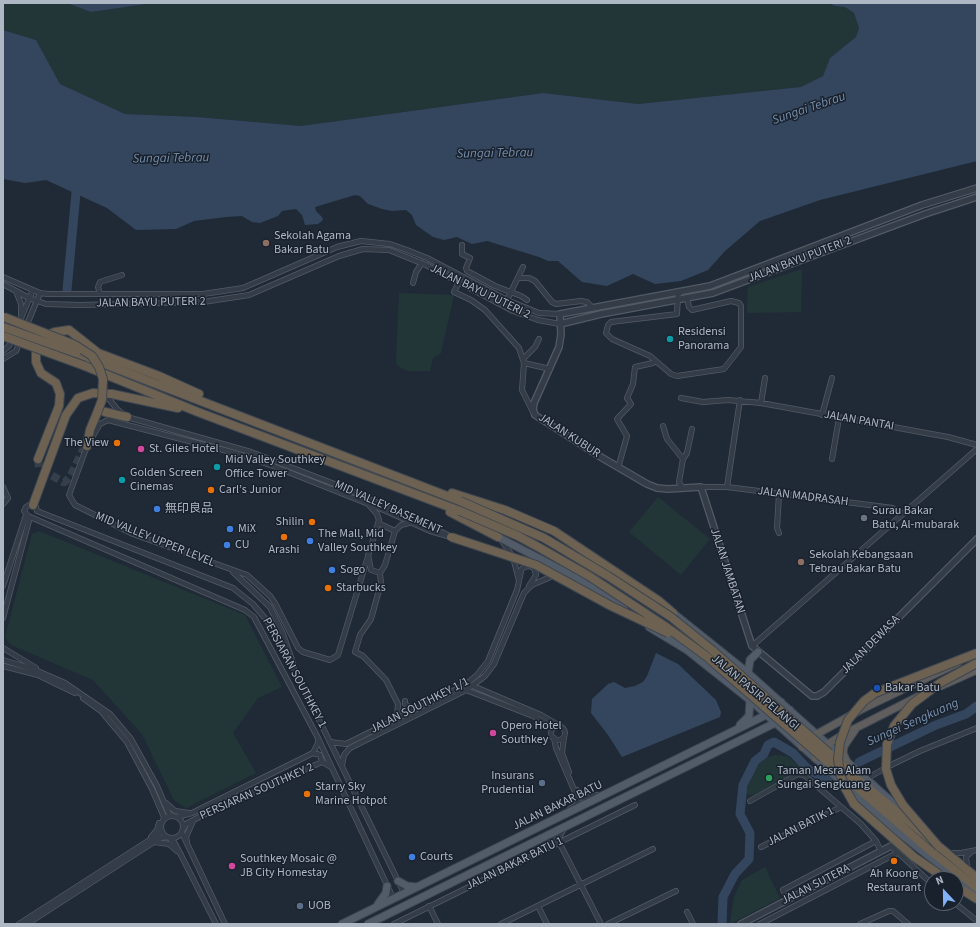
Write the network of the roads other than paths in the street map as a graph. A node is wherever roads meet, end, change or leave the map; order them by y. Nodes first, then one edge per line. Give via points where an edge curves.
1 (977, 188) edge
2 (977, 197) edge
3 (462, 245) dead end
4 (422, 264) junction
5 (523, 267) dead end
6 (122, 275) dead end
7 (3, 277) edge
8 (520, 278) junction
9 (459, 282) junction
10 (413, 283) dead end
11 (3, 284) edge
12 (33, 290) junction
13 (16, 291) junction
14 (681, 292) junction
15 (40, 293) junction
16 (512, 293) junction
17 (100, 294) junction
18 (29, 298) junction
19 (687, 298) junction
20 (508, 300) junction
21 (527, 300) dead end
22 (678, 300) junction
23 (37, 302) junction
24 (592, 306) junction
25 (560, 314) junction
26 (3, 317) edge
27 (20, 319) junction
28 (560, 324) junction
29 (3, 327) edge
30 (3, 336) edge
31 (540, 339) dead end
32 (3, 351) edge
33 (3, 359) edge
34 (524, 360) junction
35 (653, 363) dead end
36 (550, 369) junction
37 (765, 378) dead end
38 (832, 378) dead end
39 (104, 394) junction
40 (681, 398) dead end
41 (740, 400) junction
42 (762, 403) junction
43 (101, 412) junction
44 (198, 412) junction
45 (535, 415) junction
46 (822, 415) junction
47 (127, 417) junction
48 (839, 418) junction
49 (663, 426) dead end
50 (166, 428) junction
51 (692, 429) dead end
52 (280, 430) junction
53 (195, 442) junction
54 (977, 445) edge
55 (87, 446) junction
56 (977, 449) edge
57 (38, 459) dead end
58 (683, 459) junction
59 (832, 459) dead end
60 (618, 468) junction
61 (415, 484) junction
62 (3, 487) edge
63 (701, 487) junction
64 (728, 487) junction
65 (682, 488) junction
66 (414, 493) junction
67 (779, 494) junction
68 (3, 504) edge
69 (368, 504) junction
70 (37, 507) junction
71 (903, 514) junction
72 (31, 518) junction
73 (378, 523) junction
74 (412, 523) junction
75 (395, 531) junction
76 (779, 534) dead end
77 (451, 537) junction
78 (498, 537) junction
79 (977, 539) edge
80 (368, 553) junction
81 (232, 571) junction
82 (565, 572) junction
83 (380, 573) junction
84 (519, 581) junction
85 (3, 586) edge
86 (527, 589) junction
87 (673, 613) joint
88 (3, 618) edge
89 (685, 641) junction
90 (752, 646) junction
91 (3, 648) edge
92 (977, 650) edge
93 (758, 652) junction
94 (977, 653) edge
95 (3, 660) edge
96 (977, 663) edge
97 (3, 666) edge
98 (977, 670) edge
99 (748, 673) junction
100 (49, 676) junction
101 (298, 677) junction
102 (473, 686) junction
103 (466, 690) junction
104 (750, 700) junction
105 (405, 701) dead end
106 (781, 702) junction
107 (415, 710) junction
108 (790, 710) junction
109 (766, 715) junction
110 (397, 719) junction
111 (775, 724) junction
112 (560, 726) junction
113 (859, 726) junction
114 (554, 728) junction
115 (977, 728) edge
116 (784, 731) junction
117 (817, 734) junction
118 (723, 736) junction
119 (749, 736) junction
120 (318, 738) junction
121 (554, 738) junction
122 (564, 738) junction
123 (330, 742) junction
124 (828, 744) junction
125 (802, 747) junction
126 (313, 753) junction
127 (814, 758) junction
128 (322, 762) junction
129 (847, 762) junction
130 (342, 767) junction
131 (332, 768) junction
132 (864, 777) junction
133 (612, 791) junction
134 (163, 800) junction
135 (750, 801) dead end
136 (635, 805) dead end
137 (841, 807) junction
138 (161, 810) junction
139 (192, 813) junction
140 (175, 817) junction
141 (194, 820) junction
142 (163, 821) junction
143 (551, 822) junction
144 (567, 826) junction
145 (371, 828) junction
146 (893, 828) junction
147 (161, 830) junction
148 (182, 831) junction
149 (363, 832) junction
150 (168, 837) junction
151 (544, 838) junction
152 (149, 840) junction
153 (876, 841) junction
154 (155, 842) junction
155 (560, 842) junction
156 (911, 843) junction
157 (891, 846) junction
158 (188, 847) junction
159 (761, 847) dead end
160 (939, 847) junction
161 (653, 849) dead end
162 (977, 850) edge
163 (881, 851) junction
164 (971, 852) junction
165 (897, 853) junction
166 (950, 853) junction
167 (181, 855) junction
168 (966, 866) junction
169 (934, 871) edge
170 (977, 874) edge
171 (924, 877) edge
172 (977, 878) edge
173 (398, 881) junction
174 (581, 884) junction
175 (816, 885) junction
176 (387, 886) junction
177 (418, 886) junction
178 (977, 888) edge
179 (676, 890) dead end
180 (964, 891) edge
181 (404, 893) junction
182 (820, 893) junction
183 (977, 894) edge
184 (393, 898) junction
185 (419, 898) junction
186 (977, 899) edge
187 (788, 900) junction
188 (402, 901) junction
189 (429, 906) junction
190 (538, 906) junction
191 (374, 908) junction
192 (964, 911) edge
193 (687, 912) dead end
194 (388, 914) junction
195 (977, 921) edge
196 (19, 924) edge
197 (27, 924) edge
198 (216, 924) edge
199 (225, 924) edge
200 (342, 924) edge
201 (368, 924) edge
202 (394, 924) edge
203 (438, 924) edge
204 (501, 924) edge
205 (547, 924) edge
206 (601, 924) edge
207 (608, 924) edge
208 (693, 924) edge
209 (741, 924) edge
210 (760, 924) edge
211 (860, 924) edge
212 (908, 924) edge

1 - 14 street, JALAN BAYU PUTERI 2 via 922,205 710,286
2 - 19 street, JALAN BAYU PUTERI 2 via 713,293
3 - 16 street via 462,254 470,258 467,271
4 - 9 street, JALAN BAYU PUTERI 2
4 - 10 street
4 - 23 street, JALAN BAYU PUTERI 2 via 389,250 363,249 323,262 249,295 233,298 204,302 80,305
5 - 8 street
6 - 17 street via 100,282
7 - 12 street, JALAN BAYU PUTERI 2
8 - 16 street
8 - 24 street via 535,281 556,304 581,301
9 - 28 street, JALAN BAYU PUTERI 2 via 513,311 538,320
9 - 34 street via 454,292 485,310 513,340
11 - 13 street, JALAN BAYU PUTERI 2
12 - 15 street, JALAN BAYU PUTERI 2
12 - 18 street
13 - 18 street, JALAN BAYU PUTERI 2
13 - 27 street via 21,304
14 - 22 street
14 - 24 street, JALAN BAYU PUTERI 2
15 - 17 street, JALAN BAYU PUTERI 2
15 - 23 street
16 - 20 street
16 - 21 street
17 - 20 street, JALAN BAYU PUTERI 2 via 203,294 243,288 337,247 361,241 390,244 408,250
18 - 23 street, JALAN BAYU PUTERI 2
18 - 27 street
19 - 22 street, JALAN BAYU PUTERI 2
19 - 22 street via 688,307 692,310 731,302 741,306 741,347 724,369 677,376 650,356 612,339 606,333 611,322 677,314
20 - 25 street, JALAN BAYU PUTERI 2 via 539,313
22 - 28 street, JALAN BAYU PUTERI 2
23 - 33 street via 16,351
24 - 25 street, JALAN BAYU PUTERI 2
25 - 28 street, JALAN KUBUR
26 - 43 highway, bridge via 75,345 92,356 103,379
27 - 32 street via 9,346
28 - 36 street, JALAN KUBUR via 559,347
29 - 52 highway, bridge
30 - 44 highway, bridge
31 - 34 street
34 - 36 street
34 - 45 street via 522,390
35 - 60 street via 635,367 628,398 631,404 617,419 627,436
36 - 45 street, JALAN KUBUR via 534,403
37 - 42 street
38 - 46 street
39 - 44 highway
39 - 47 street
39 - 70 highway via 93,392 78,398 71,406
40 - 41 street, JALAN PANTAI via 703,402
41 - 42 street, JALAN PANTAI
41 - 64 street
42 - 46 street, JALAN PANTAI
43 - 47 highway
43 - 55 highway via 90,430
44 - 66 highway
45 - 60 street, JALAN KUBUR
46 - 48 street, JALAN PANTAI
47 - 50 street
48 - 54 street, JALAN PANTAI via 948,437
48 - 59 street
49 - 58 street via 667,439
50 - 53 street
50 - 77 street, MID VALLEY BASEMENT via 251,452 352,492
51 - 58 street via 687,453
52 - 57 highway via 159,376 98,353 73,332 63,330 45,336 39,343 36,353 36,362 41,373 56,383 60,394 59,406
52 - 61 highway
53 - 55 street, MID VALLEY UPPER LEVEL via 108,420 100,424
53 - 69 street, MID VALLEY UPPER LEVEL via 273,466
55 - 81 street, MID VALLEY UPPER LEVEL via 70,495 75,505 133,534
56 - 71 street
58 - 65 street via 679,482
60 - 65 street, JALAN KUBUR via 657,488
61 - 87 highway via 483,501 554,531
61 - 160 highway, bridge via 544,538 671,617
62 - 68 street via 8,498
63 - 64 street, JALAN MADRASAH
63 - 65 street, JALAN KUBUR
63 - 90 street, JALAN JAMBATAN
64 - 67 street, JALAN MADRASAH
66 - 78 highway
66 - 89 highway, bridge via 518,536 546,551 595,580
67 - 71 street, JALAN MADRASAH via 894,508
67 - 76 street
69 - 73 street via 378,517
69 - 74 street, MID VALLEY UPPER LEVEL
70 - 72 street
70 - 72 street via 26,507 24,511
70 - 101 street, PERSIARAN SOUTHKEY 1 via 233,588 266,618
71 - 90 street
72 - 85 street
72 - 88 street
72 - 120 street, PERSIARAN SOUTHKEY 1 via 245,610 254,617
73 - 75 street
73 - 80 street, MID VALLEY UPPER LEVEL
74 - 75 street via 401,524
74 - 77 street, MID VALLEY UPPER LEVEL
75 - 83 street via 385,565
77 - 89 highway, bridge via 536,565 611,606
78 - 82 main road, JALAN PASIR PELANGI
78 - 84 street via 513,557
79 - 93 street, JALAN DEWASA via 824,692 817,696 807,694
80 - 81 street, MID VALLEY UPPER LEVEL via 338,655 330,660 298,648 270,596 247,575
80 - 83 street via 371,570
81 - 101 street via 270,607 283,634
82 - 86 street
82 - 104 main road, JALAN PASIR PELANGI via 687,650
83 - 110 street via 381,583 371,619 360,635 355,652 363,656 386,680 398,704
84 - 86 street, JALAN SOUTHKEY 1/1 via 523,568 534,568 536,575
84 - 107 street, JALAN SOUTHKEY 1/1 via 488,661 477,675 465,685
86 - 102 street, JALAN SOUTHKEY 1/1 via 494,664
87 - 99 main road, JALAN PASIR PELANGI
89 - 178 highway, bridge via 706,656 927,848
90 - 93 street, JALAN JAMBATAN
91 - 100 street
92 - 117 highway via 948,669 894,693
93 - 99 main road via 750,660
94 - 169 highway, bridge via 875,693 864,701 848,720 840,742 840,773 854,804 914,857
95 - 100 street
96 - 160 highway, bridge via 935,687 912,704 894,726 887,744 886,769 891,785 903,805
97 - 138 street via 60,684 101,711 127,742
98 - 113 highway via 902,703
99 - 106 main road, JALAN PASIR PELANGI
100 - 134 street via 96,703 120,724 131,739
101 - 123 street, PERSIARAN SOUTHKEY 1
102 - 103 street, JALAN SOUTHKEY 1/1
102 - 112 street
103 - 114 street via 533,716
103 - 130 street, JALAN SOUTHKEY 1/1 via 350,748 344,755
104 - 109 main road, JALAN PASIR PELANGI
104 - 118 main road via 750,713 747,719
105 - 107 street
106 - 108 main road, JALAN PASIR PELANGI
106 - 109 main road, JALAN BAKAR BATU
107 - 110 street, JALAN SOUTHKEY 1/1
108 - 111 main road, JALAN BAKAR BATU
108 - 117 main road, JALAN PASIR PELANGI
109 - 111 main road, JALAN PASIR PELANGI
109 - 118 main road, JALAN BAKAR BATU
110 - 123 street, JALAN SOUTHKEY 1/1 via 346,744
111 - 116 main road, JALAN PASIR PELANGI
111 - 119 main road, JALAN BAKAR BATU
112 - 114 street
112 - 122 street via 565,731
113 - 124 highway
113 - 129 highway via 844,746 843,753
114 - 121 street via 551,732
115 - 132 street
116 - 119 main road via 776,730
116 - 125 main road, JALAN PASIR PELANGI
117 - 124 main road, JALAN PASIR PELANGI
117 - 125 highway
118 - 133 main road, JALAN BAKAR BATU
119 - 144 main road, JALAN BAKAR BATU
120 - 126 street, PERSIARAN SOUTHKEY 2
120 - 131 street, PERSIARAN SOUTHKEY 1
121 - 122 street
121 - 143 street via 578,802
122 - 133 street via 563,758 579,794 585,798
123 - 130 street, PERSIARAN SOUTHKEY 1
124 - 127 highway
124 - 129 main road, JALAN PASIR PELANGI
125 - 127 main road, JALAN PASIR PELANGI
126 - 128 street via 320,755
126 - 139 street, PERSIARAN SOUTHKEY 2
127 - 146 main road, JALAN PASIR PELANGI, bridge
128 - 131 street, PERSIARAN SOUTHKEY 2
128 - 141 street, PERSIARAN SOUTHKEY 2
129 - 132 main road, JALAN PASIR PELANGI
130 - 145 street, PERSIARAN SOUTHKEY 1
131 - 149 street, PERSIARAN SOUTHKEY 1
132 - 166 main road, JALAN PASIR PELANGI
133 - 143 main road, JALAN BAKAR BATU
134 - 139 street via 174,811
134 - 140 street via 169,814
135 - 137 street via 801,773
136 - 155 street, JALAN BAKAR BATU 1
137 - 153 street
137 - 159 street, JALAN BATIK 1
138 - 142 street
138 - 152 street via 157,830
139 - 140 street, PERSIARAN SOUTHKEY 2
140 - 142 street
140 - 148 street via 182,822
141 - 148 street, PERSIARAN SOUTHKEY 2 via 186,824
141 - 158 street via 186,837
142 - 147 street
143 - 177 main road, JALAN BAKAR BATU
144 - 151 main road, JALAN BAKAR BATU
144 - 155 street via 562,832
145 - 149 street
145 - 173 street, PERSIARAN SOUTHKEY 1
146 - 156 main road, JALAN PASIR PELANGI
146 - 157 street
147 - 150 street
147 - 152 street
148 - 150 street via 176,837
148 - 158 street
149 - 176 street, PERSIARAN SOUTHKEY 1
150 - 154 street
150 - 167 street
151 - 155 street via 553,838
151 - 185 main road, JALAN BAKAR BATU
152 - 196 street
153 - 163 street
153 - 187 street via 783,890
154 - 167 street via 169,844
154 - 197 street
155 - 174 street
155 - 189 street, JALAN BAKAR BATU 1
156 - 157 street, JALAN SUTERA
156 - 183 main road, JALAN PASIR PELANGI
157 - 163 street, JALAN SUTERA
157 - 165 street
158 - 199 street
160 - 172 highway
161 - 174 street
162 - 164 street
163 - 175 street, JALAN SUTERA
164 - 166 street
164 - 168 street via 966,857
165 - 171 street
165 - 182 street
166 - 168 main road, JALAN PASIR PELANGI
167 - 198 street
168 - 170 main road, JALAN PASIR PELANGI
173 - 177 main road via 407,886
173 - 181 street, PERSIARAN SOUTHKEY 1
174 - 190 street
174 - 206 street
175 - 182 street
175 - 187 street, JALAN SUTERA
176 - 184 street, PERSIARAN SOUTHKEY 1
176 - 191 main road via 384,897
177 - 181 main road, JALAN BAKAR BATU
179 - 207 street
180 - 186 highway
181 - 184 main road, JALAN BAKAR BATU
181 - 188 main road
182 - 210 street
184 - 188 main road
184 - 191 main road, JALAN BAKAR BATU
185 - 188 main road
185 - 194 main road, JALAN BAKAR BATU
187 - 209 street, JALAN SUTERA
188 - 194 main road
189 - 202 street, JALAN BAKAR BATU 1
189 - 203 street
190 - 204 street
190 - 205 street
191 - 200 main road, JALAN BAKAR BATU
192 - 195 street
193 - 208 street
194 - 201 main road, JALAN BAKAR BATU
211 - 212 street via 889,911 893,911

